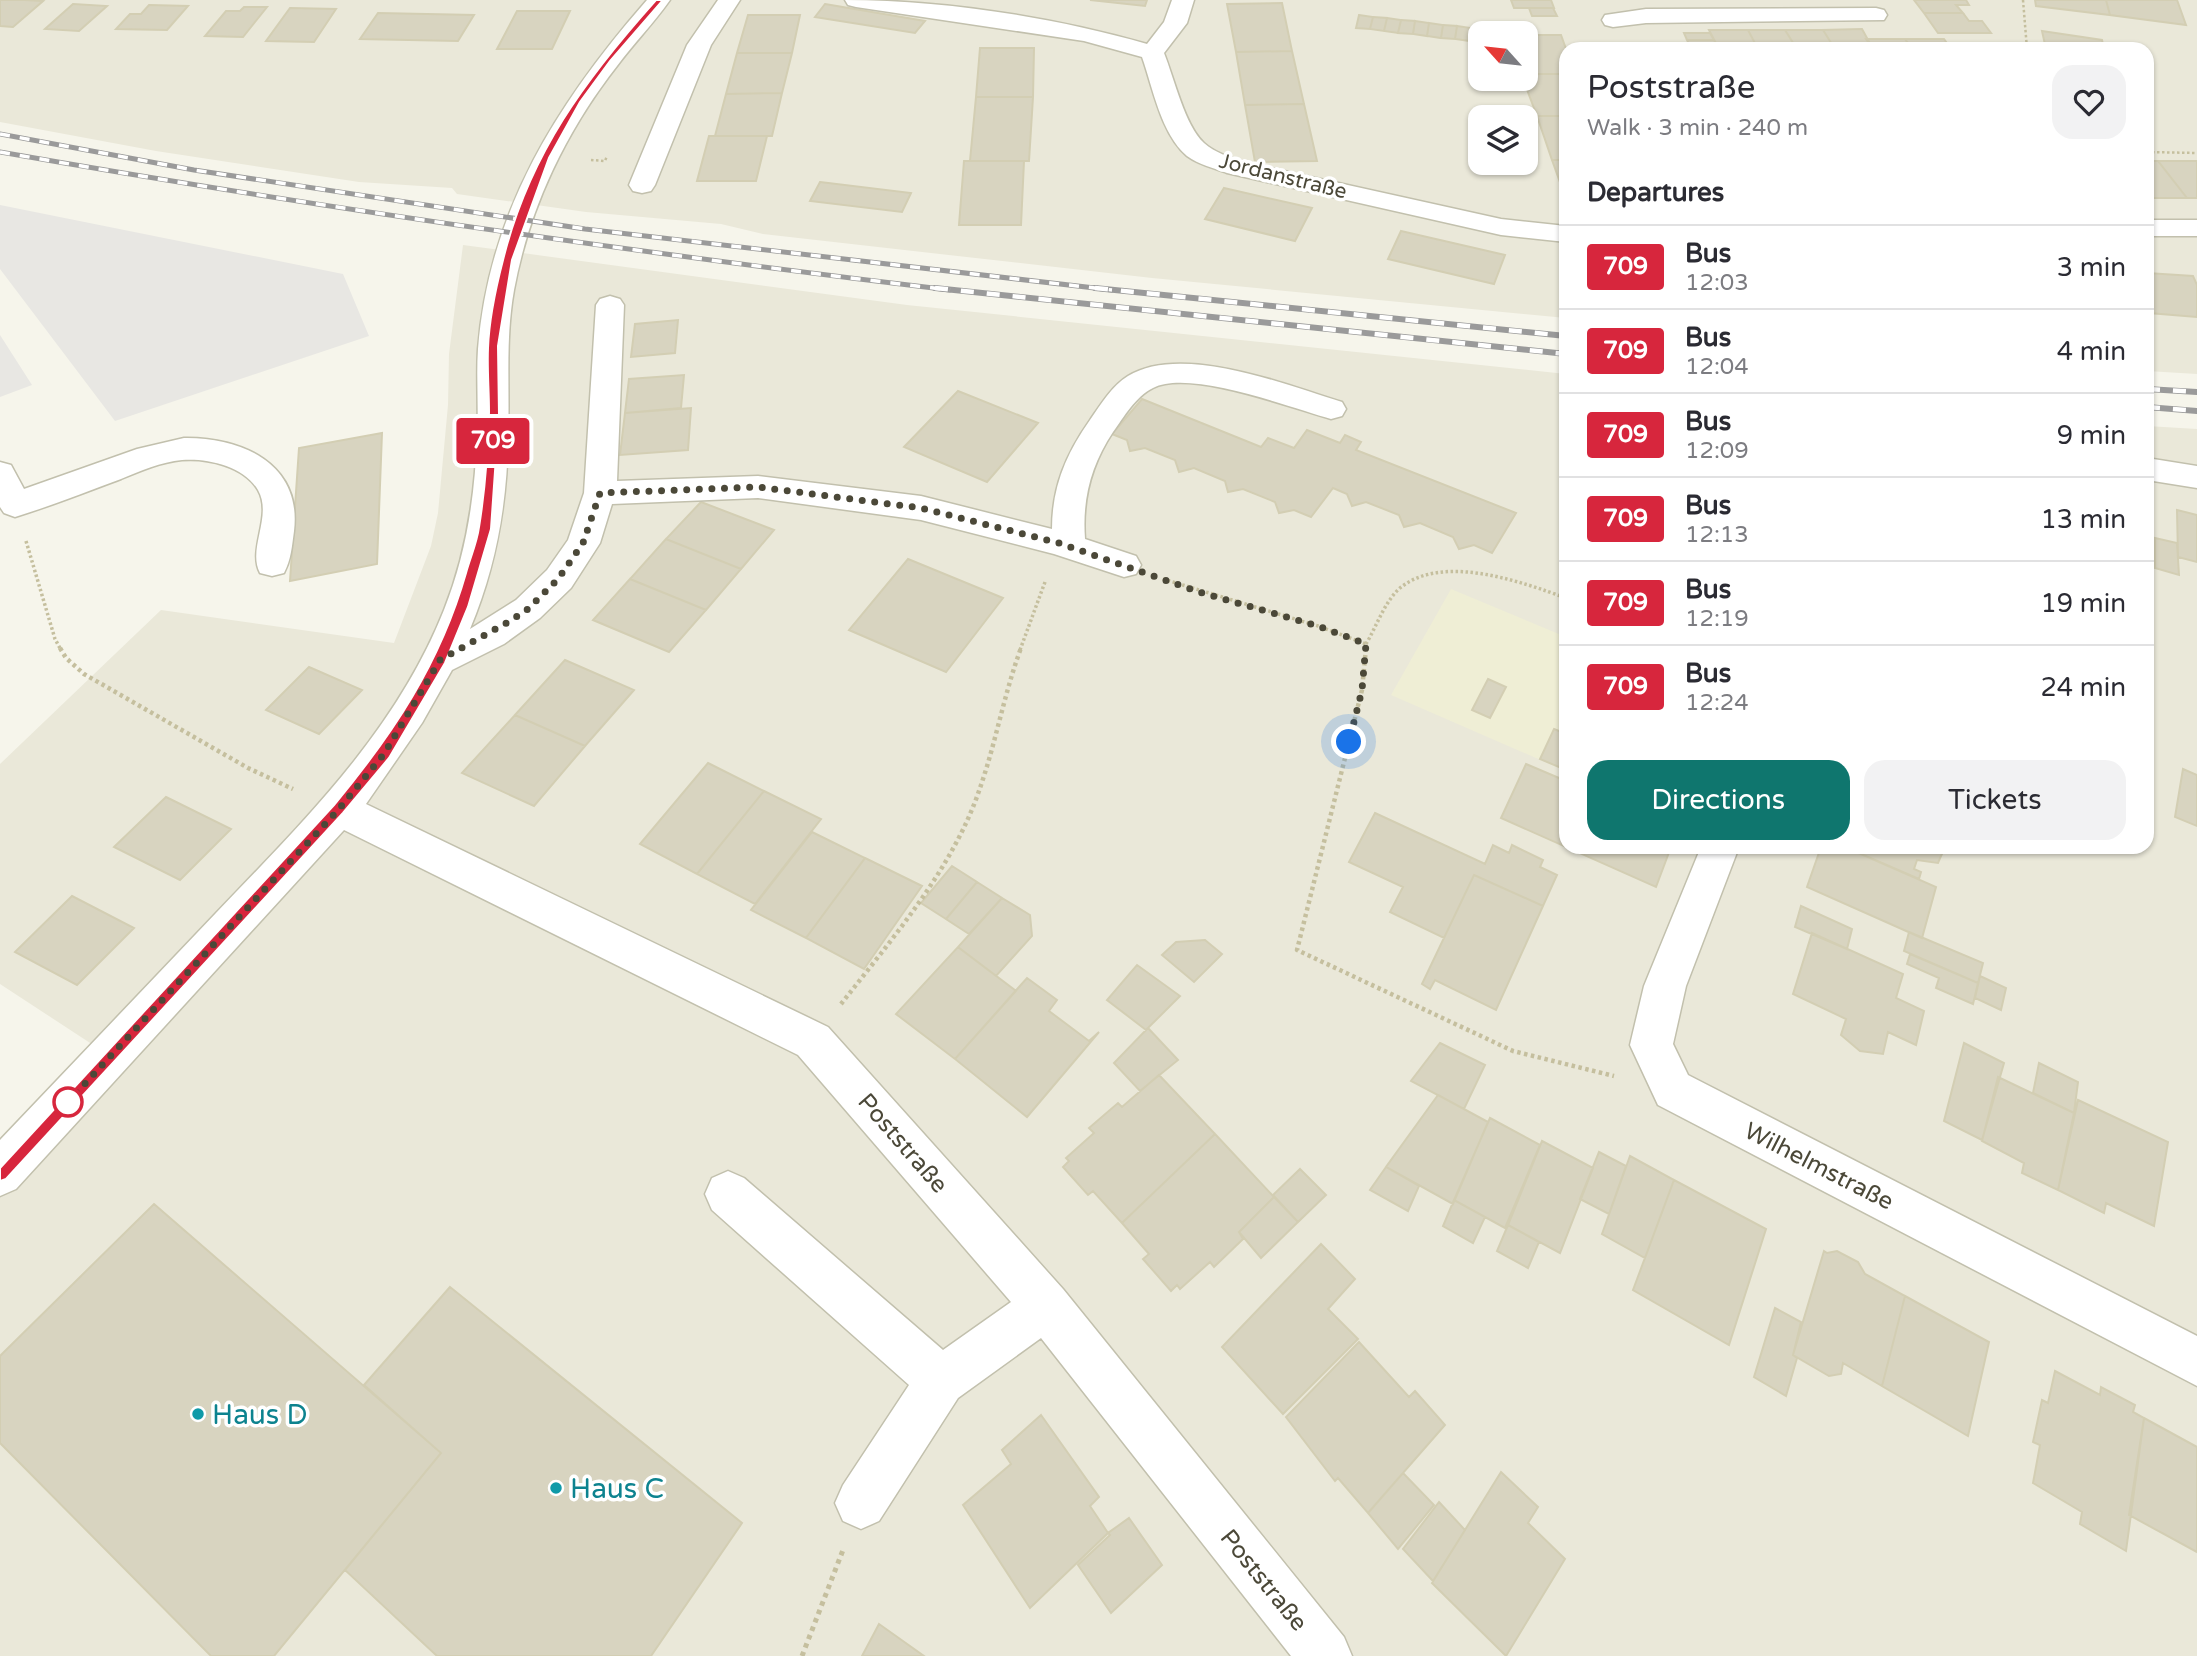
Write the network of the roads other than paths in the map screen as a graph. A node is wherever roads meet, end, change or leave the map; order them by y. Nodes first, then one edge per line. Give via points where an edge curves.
1 (659, 0) edge
2 (729, 0) edge
3 (856, 0) edge
4 (1183, 0) edge
5 (1876, 15) dead end
6 (1614, 20) edge
7 (1152, 53) junction
8 (642, 185) dead end
9 (2154, 228) edge
10 (2197, 228) edge
11 (1559, 233) edge
12 (610, 305) dead end
13 (1331, 409) dead end
14 (2154, 470) edge
15 (0, 473) edge
16 (2197, 477) edge
17 (600, 493) junction
18 (1064, 545) junction
19 (272, 564) dead end
20 (1124, 565) road end
21 (440, 660) junction
22 (339, 809) junction
23 (1717, 854) edge
24 (0, 1173) edge
25 (728, 1194) dead end
26 (1046, 1306) junction
27 (2197, 1362) edge
28 (941, 1381) junction
29 (861, 1503) road end
30 (1325, 1656) edge

1 - 21 street via 576,102 545,158 519,223 507,260 493,346 494,414 485,529 462,607
2 - 8 street via 699,45
3 - 7 street via 1087,34
4 - 7 street via 1175,23
5 - 6 street
7 - 11 street, Jordanstraße via 1184,133 1207,157 1236,168 1501,227
9 - 10 street
12 - 17 street
13 - 18 street via 1221,379 1187,374 1148,378 1126,393 1088,444 1073,479
14 - 16 street
15 - 19 street via 15,505 147,457 184,449 243,461 264,474 274,490 278,508
17 - 18 street via 758,487 921,508
17 - 21 street via 583,543 558,579 528,609
18 - 20 street
21 - 22 street via 384,754
22 - 24 street
22 - 26 street, Poststraße via 813,1041
23 - 27 street, Wilhelmstraße via 1665,986 1651,1045 1673,1090
25 - 28 street
26 - 28 street
26 - 30 street, Poststraße
28 - 29 street

